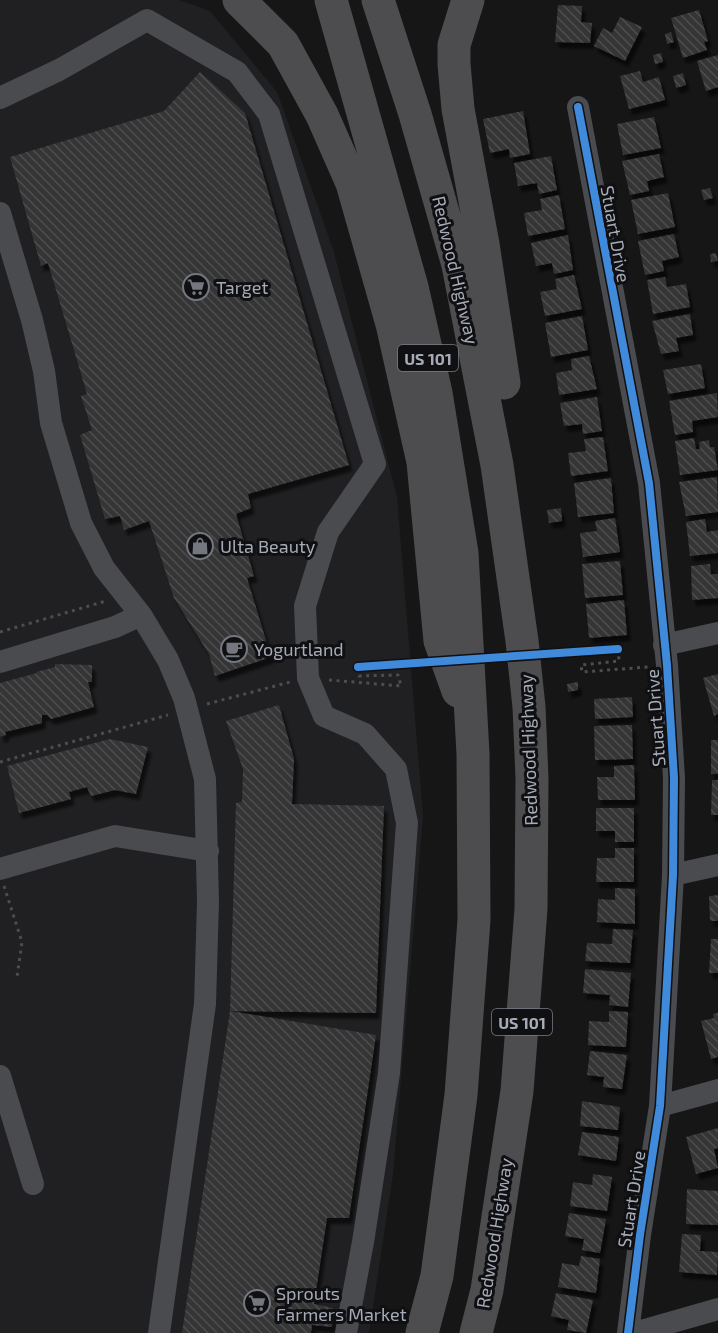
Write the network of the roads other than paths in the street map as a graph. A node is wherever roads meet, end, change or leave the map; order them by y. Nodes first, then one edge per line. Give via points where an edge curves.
1 (239, 0) edge
2 (331, 0) edge
3 (378, 0) edge
4 (468, 0) edge
5 (0, 98) edge
6 (578, 107) dead end
7 (0, 213) edge
8 (8, 273) edge
9 (141, 615) junction
10 (718, 633) edge
11 (522, 641) junction
12 (664, 645) junction
13 (0, 662) edge
14 (471, 727) junction
15 (208, 851) junction
16 (718, 865) edge
17 (673, 875) junction
18 (2, 877) edge
19 (0, 1076) edge
20 (718, 1090) edge
21 (660, 1106) junction
22 (33, 1184) dead end
23 (718, 1309) edge
24 (159, 1333) edge
25 (346, 1333) edge
26 (422, 1333) edge
27 (477, 1333) edge
28 (628, 1333) edge
29 (634, 1333) edge

1 - 14 highway via 288,53 322,115 352,183 392,324 423,462 440,641
2 - 14 highway, US 101 via 412,287 436,393 462,553
3 - 11 highway, Redwood Highway / US 101 via 458,266 497,465
4 - 11 highway via 454,45 454,64 458,110 523,494 535,613
5 - 25 street via 147,20 237,72 269,114 375,464 328,532 305,606 308,678 324,716 364,734 396,769 407,823 389,1073
6 - 12 street, Stuart Drive via 649,483
7 - 8 street
8 - 9 street via 32,320 51,423 78,515 104,568
9 - 13 street via 115,627
9 - 15 street via 168,660 187,710 206,779
10 - 12 street
11 - 27 highway, Redwood Highway / US 101 via 532,778 531,909 517,1091
12 - 17 street, Stuart Drive via 674,778
14 - 26 highway, US 101 via 474,920 461,1095 437,1276
15 - 18 street via 115,836
15 - 24 street via 205,1004
16 - 17 street
17 - 21 street, Stuart Drive
19 - 22 street
20 - 21 street
21 - 28 street, Stuart Drive
23 - 29 street

